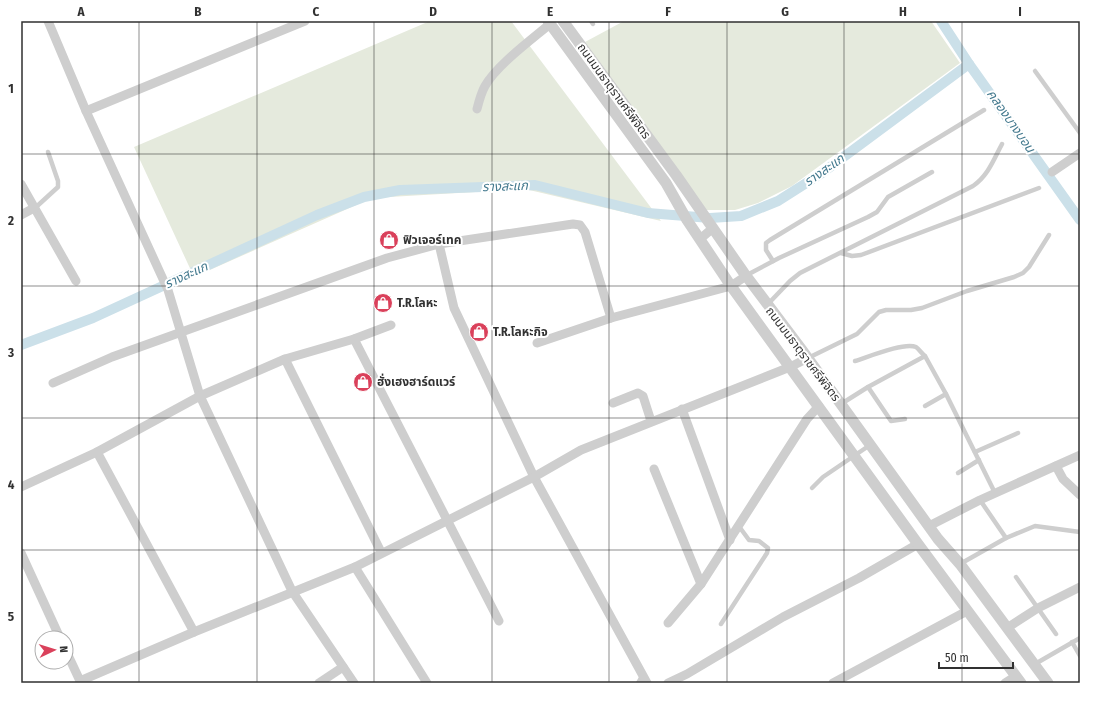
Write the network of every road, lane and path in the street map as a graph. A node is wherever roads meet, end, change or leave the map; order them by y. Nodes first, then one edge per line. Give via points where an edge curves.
1 (48, 21) edge
2 (305, 21) edge
3 (563, 21) edge
4 (549, 22) edge
5 (1035, 71) dead end
6 (477, 109) dead end
7 (984, 110) dead end
8 (86, 111) junction
9 (1080, 132) edge
10 (1002, 144) dead end
11 (48, 152) dead end
12 (1080, 153) edge
13 (932, 172) dead end
14 (1053, 172) dead end
15 (676, 175) junction
16 (21, 184) edge
17 (669, 188) junction
18 (1039, 188) dead end
19 (34, 208) junction
20 (21, 216) edge
21 (710, 224) junction
22 (1049, 235) dead end
23 (700, 239) junction
24 (439, 244) junction
25 (841, 253) junction
26 (773, 261) junction
27 (746, 276) junction
28 (76, 281) dead end
29 (731, 286) junction
30 (767, 305) junction
31 (611, 318) junction
32 (391, 325) dead end
33 (179, 332) junction
34 (354, 339) junction
35 (537, 343) dead end
36 (925, 356) junction
37 (808, 358) junction
38 (285, 359) junction
39 (855, 361) dead end
40 (790, 367) junction
41 (53, 383) dead end
42 (868, 387) junction
43 (946, 394) junction
44 (200, 396) junction
45 (613, 403) dead end
46 (841, 404) junction
47 (819, 406) junction
48 (925, 406) dead end
49 (682, 409) junction
50 (905, 419) dead end
51 (651, 420) junction
52 (1018, 433) dead end
53 (870, 445) junction
54 (97, 452) junction
55 (975, 452) junction
56 (1080, 455) edge
57 (855, 456) junction
58 (979, 460) junction
59 (1056, 466) junction
60 (654, 469) dead end
61 (958, 473) dead end
62 (534, 477) junction
63 (21, 487) edge
64 (812, 488) dead end
65 (995, 493) junction
66 (1080, 495) edge
67 (980, 500) junction
68 (447, 521) junction
69 (738, 525) junction
70 (929, 526) junction
71 (1080, 532) edge
72 (1006, 538) junction
73 (730, 540) junction
74 (918, 544) junction
75 (381, 552) junction
76 (21, 553) edge
77 (960, 564) junction
78 (354, 567) junction
79 (1016, 577) dead end
80 (701, 584) junction
81 (1080, 587) edge
82 (292, 591) junction
83 (1038, 608) junction
84 (967, 610) junction
85 (499, 621) dead end
86 (668, 624) dead end
87 (721, 624) dead end
88 (1007, 628) junction
89 (56, 630) edge
90 (194, 632) junction
91 (1056, 634) dead end
92 (1080, 638) edge
93 (1072, 642) junction
94 (1080, 656) edge
95 (1034, 665) junction
96 (343, 667) junction
97 (74, 669) edge
98 (689, 679) edge
99 (1019, 680) edge
100 (642, 681) edge
101 (80, 682) edge
102 (319, 683) edge
103 (354, 683) edge
104 (426, 683) edge
105 (668, 683) edge
106 (833, 683) edge
107 (1005, 683) edge
108 (1048, 683) edge

1 - 8 street
2 - 8 street
3 - 15 street, ถนนมนธาตุราชศรีพิจิตร
4 - 6 street via 488,81
4 - 17 street, ถนนมนธาตุราชศรีพิจิตร
5 - 9 lane
7 - 26 lane via 770,240 766,243 766,250
8 - 33 street via 168,290
10 - 25 lane via 981,181
11 - 19 lane via 58,187
12 - 14 street
13 - 26 lane via 888,197 877,212
15 - 17 street
15 - 21 street, ถนนมนธาตุราชศรีพิจิตร
16 - 19 street
17 - 23 street, ถนนมนธาตุราชศรีพิจิตร
18 - 25 lane via 873,251 852,256
19 - 20 street
19 - 28 street
21 - 23 street
21 - 27 street, ถนนมนธาตุราชศรีพิจิตร
22 - 37 lane via 1029,267 1019,275 922,308 879,312 857,334
23 - 29 street, ถนนมนธาตุราชศรีพิจิตร
24 - 31 street via 573,224 580,226 585,232
24 - 33 street via 387,258
24 - 62 street via 454,308
25 - 30 lane via 800,273
26 - 27 lane
27 - 29 street
27 - 30 street, ถนนมนธาตุราชศรีพิจิตร
29 - 31 street
29 - 40 street, ถนนมนธาตุราชศรีพิจิตร
30 - 37 street, ถนนมนธาตุราชศรีพิจิตร
31 - 35 street
32 - 34 street
33 - 41 street
33 - 44 street
34 - 38 street
34 - 68 street
36 - 39 lane via 916,348 908,346
36 - 42 lane
36 - 43 lane
37 - 40 street
37 - 46 street, ถนนมนธาตุราชศรีพิจิตร
38 - 44 street
38 - 75 street
40 - 47 street, ถนนมนธาตุราชศรีพิจิตร
40 - 49 street
42 - 46 lane
42 - 50 lane via 891,421
43 - 48 lane
43 - 55 lane
44 - 54 street
44 - 82 street
45 - 51 street via 638,393 643,396
46 - 53 street, ถนนมนธาตุราชศรีพิจิตร
47 - 57 street, ถนนมนธาตุราชศรีพิจิตร
47 - 69 street via 806,420
49 - 51 street
49 - 73 street
51 - 62 street via 581,450
52 - 55 lane
53 - 57 lane
53 - 70 street, ถนนมนธาตุราชศรีพิจิตร
54 - 63 street
54 - 90 street
55 - 58 lane
56 - 59 street
57 - 64 lane via 823,477
57 - 74 street, ถนนมนธาตุราชศรีพิจิตร
58 - 61 lane
58 - 65 lane
59 - 65 street
59 - 66 street via 1063,479
60 - 80 street
62 - 68 street
62 - 100 street
65 - 67 street
67 - 70 street
67 - 72 lane
68 - 75 street
68 - 85 street
69 - 73 street
69 - 87 lane via 750,540 759,541 768,548
70 - 77 street, ถนนมนธาตุราชศรีพิจิตร
71 - 72 lane via 1035,526
72 - 77 lane
73 - 80 street
74 - 84 street, ถนนมนธาตุราชศรีพิจิตร
74 - 98 street via 783,617
75 - 78 street
76 - 89 street
77 - 88 street, ถนนมนธาตุราชศรีพิจิตร
78 - 82 street
78 - 104 street
79 - 83 lane
80 - 86 street
81 - 83 street
82 - 90 street
82 - 96 street
83 - 88 street
83 - 91 lane
84 - 99 street, ถนนมนธาตุราชศรีพิจิตร
84 - 106 street
88 - 95 street, ถนนมนธาตุราชศรีพิจิตร
90 - 101 street
92 - 93 lane
93 - 94 lane
93 - 95 lane
95 - 108 street, ถนนมนธาตุราชศรีพิจิตร
96 - 102 street
96 - 103 street
97 - 101 street
98 - 105 street
99 - 107 street

